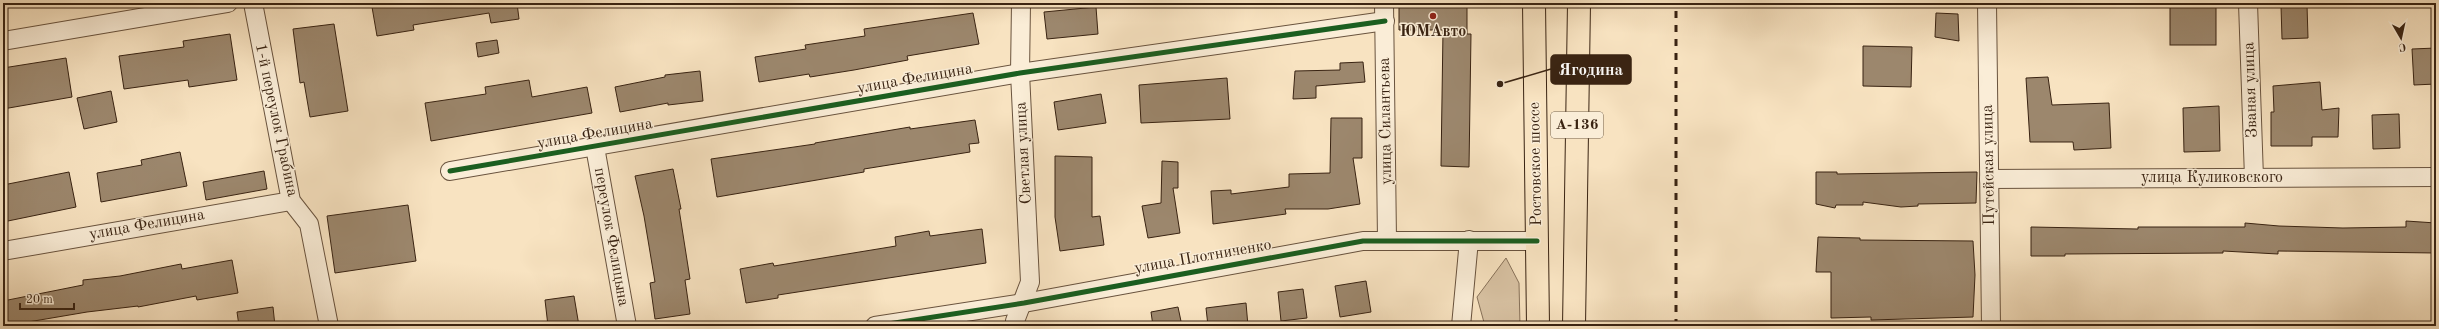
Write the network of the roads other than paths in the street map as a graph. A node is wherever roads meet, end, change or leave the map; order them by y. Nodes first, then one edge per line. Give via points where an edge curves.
1 (228, 3) edge
2 (253, 3) edge
3 (1021, 3) edge
4 (1384, 3) edge
5 (1534, 3) edge
6 (1579, 3) edge
7 (1987, 3) edge
8 (2248, 3) edge
9 (1385, 21) junction
10 (3, 41) edge
11 (1020, 73) junction
12 (595, 147) junction
13 (450, 171) dead end
14 (2436, 177) edge
15 (2254, 178) junction
16 (1989, 179) junction
17 (291, 201) junction
18 (1387, 240) junction
19 (1469, 240) junction
20 (1537, 241) junction
21 (3, 251) edge
22 (1024, 303) junction
23 (329, 326) edge
24 (627, 326) edge
25 (875, 326) edge
26 (1016, 326) edge
27 (1461, 326) edge
28 (1538, 326) edge
29 (1574, 326) edge
30 (1991, 326) edge

1 - 10 street
2 - 17 street, 1-й переулок Грабина
3 - 11 street, Светлая улица
4 - 9 street, улица Силантьева
5 - 20 highway, Ростовское шоссе / А-136
6 - 29 highway, А-136
7 - 16 street, Путейская улица
8 - 15 street, Званая улица
9 - 11 street, улица Фелицина
9 - 18 street, улица Силантьева
11 - 12 street, улица Фелицина
11 - 22 street, Светлая улица via 1030,282
12 - 13 street, улица Фелицина
12 - 24 street, переулок Фелицына
14 - 15 street, улица Куликовского
15 - 16 street, улица Куликовского
16 - 30 street, Путейская улица
17 - 21 street, улица Фелицина
17 - 23 street, 1-й переулок Грабина via 309,224
18 - 19 street, улица Плотниченко
18 - 22 street, улица Плотниченко via 1363,241
19 - 20 street, улица Плотниченко
19 - 27 street
20 - 28 highway, Ростовское шоссе / А-136
22 - 25 street, улица Плотниченко
22 - 26 street, Светлая улица

